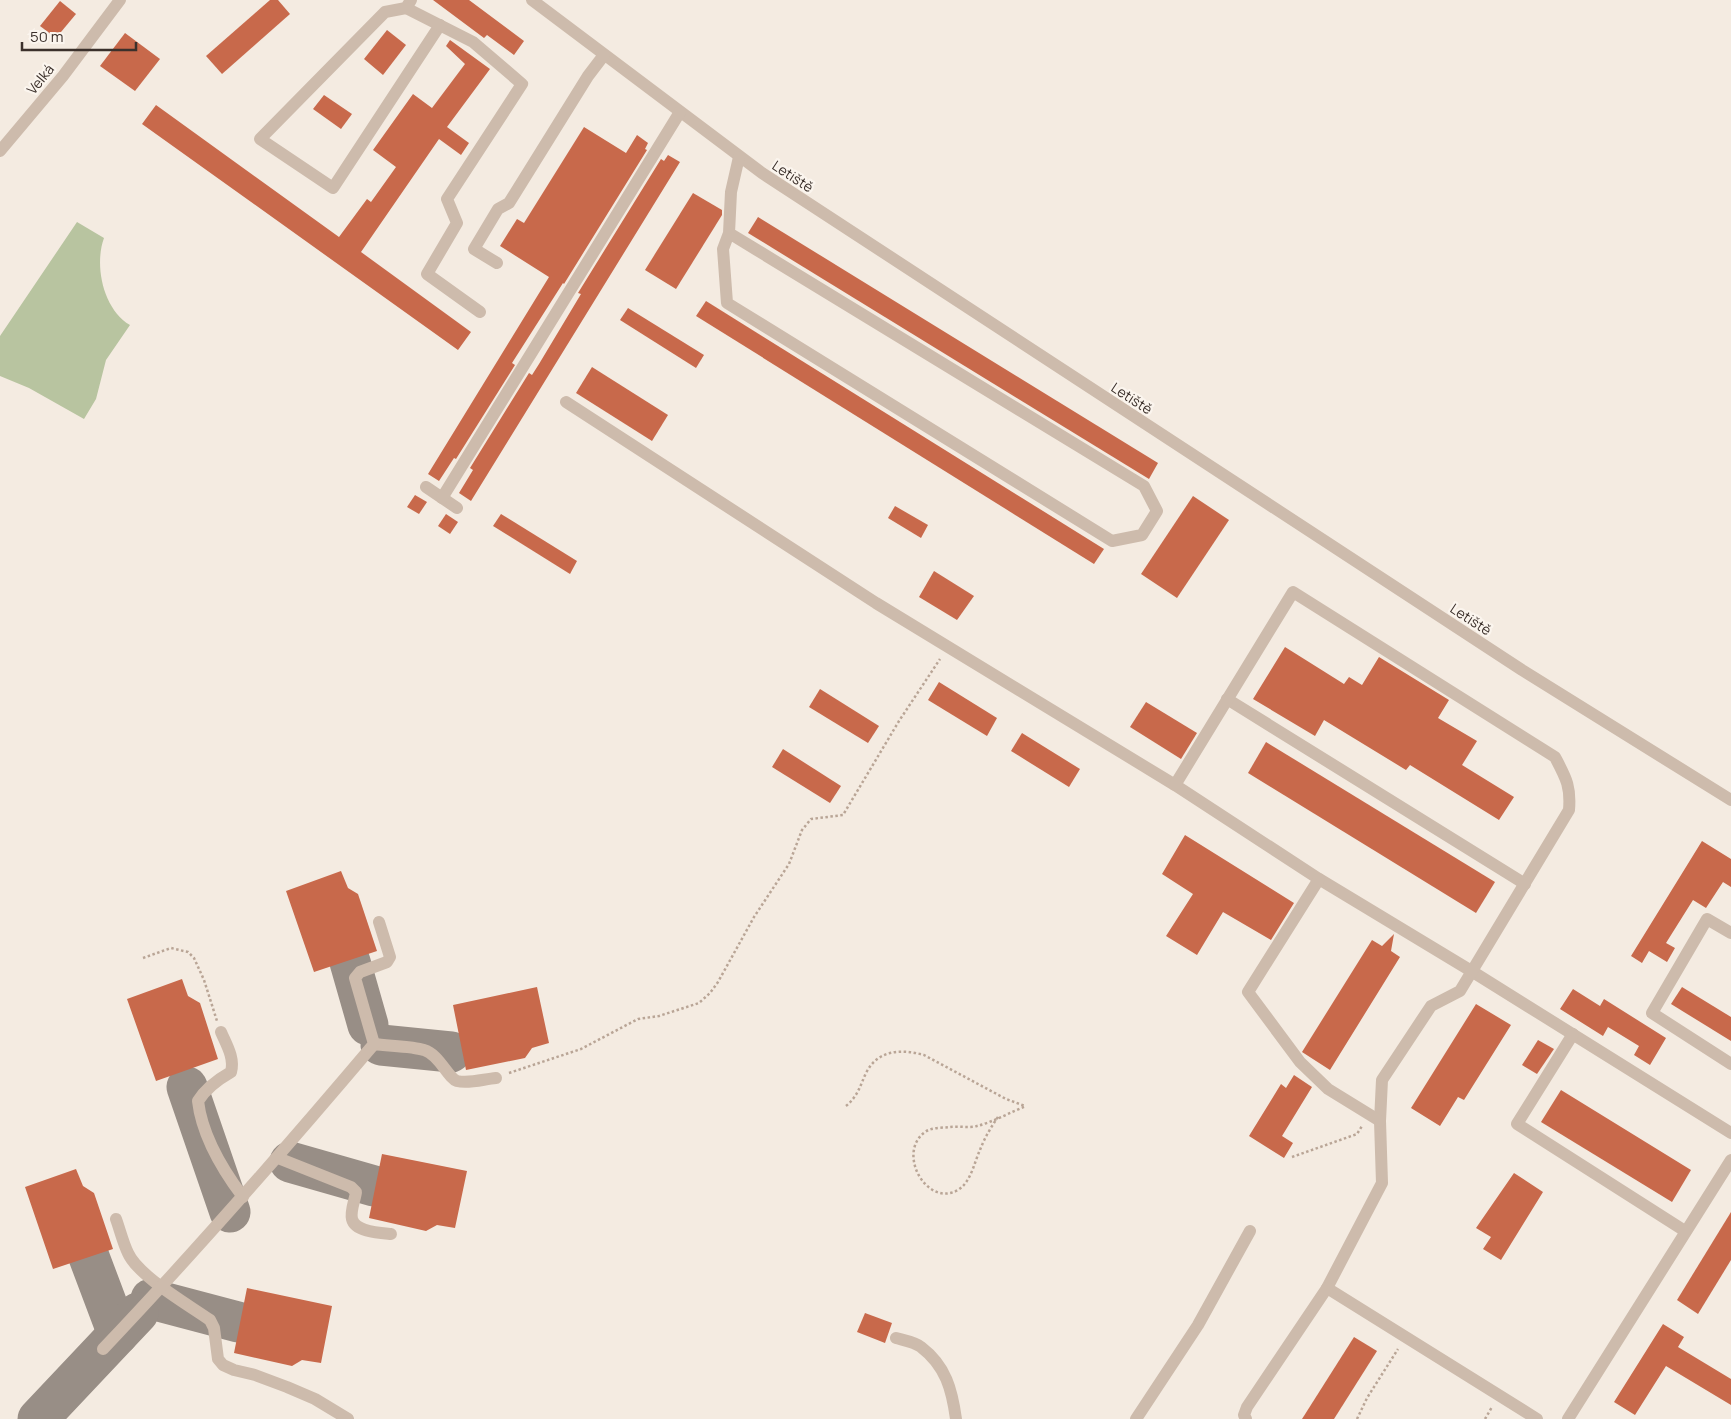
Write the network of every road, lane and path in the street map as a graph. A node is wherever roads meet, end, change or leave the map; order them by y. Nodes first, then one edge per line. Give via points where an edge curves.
1 (120, 0) edge
2 (532, 0) edge
3 (409, 4) edge
4 (440, 25) junction
5 (604, 55) junction
6 (680, 112) junction
7 (0, 151) edge
8 (739, 157) junction
9 (729, 233) junction
10 (497, 263) dead end
11 (480, 312) dead end
12 (566, 402) dead end
13 (426, 487) dead end
14 (442, 498) junction
15 (457, 508) dead end
16 (948, 647) junction
17 (1228, 699) junction
18 (1175, 785) junction
19 (1728, 798) edge
20 (1731, 812) edge
21 (1319, 879) junction
22 (1525, 884) junction
23 (379, 922) dead end
24 (1731, 933) edge
25 (143, 958) dead end
26 (1473, 972) junction
27 (221, 1032) joint
28 (1573, 1034) junction
29 (374, 1044) junction
30 (1731, 1064) edge
31 (496, 1078) joint
32 (846, 1106) dead end
33 (998, 1117) junction
34 (1375, 1118) junction
35 (1731, 1133) edge
36 (1292, 1157) dead end
37 (278, 1158) junction
38 (1731, 1160) edge
39 (243, 1197) junction
40 (116, 1219) dead end
41 (1250, 1231) dead end
42 (1685, 1231) junction
43 (391, 1234) dead end
44 (162, 1287) junction
45 (1327, 1288) junction
46 (896, 1338) dead end
47 (1406, 1338) junction
48 (104, 1349) dead end
49 (348, 1419) edge
50 (956, 1419) edge
51 (1136, 1419) edge
52 (1246, 1419) edge
53 (1358, 1419) edge
54 (1537, 1419) edge
55 (1568, 1419) edge

1 - 7 street, Velká via 63,76
2 - 5 street, Letiště
3 - 4 street
3 - 4 street via 385,12 260,139 333,188
4 - 11 street via 473,42 522,84 448,199 457,223 427,274
5 - 6 street, Letiště
5 - 10 street via 509,203 498,209 474,249
6 - 8 street, Letiště
6 - 14 street
8 - 9 street
8 - 19 street, Letiště via 1514,665
9 - 9 street via 1144,486 1157,512 1142,534 1112,541 727,303 722,249
12 - 16 street
13 - 14 street
14 - 15 street
16 - 18 street
16 - 31 path via 843,815 811,819 802,830 789,864 710,993 698,1003 659,1016 638,1019 581,1049
17 - 18 street
17 - 22 street
17 - 22 street via 1293,592 1555,757 1571,793 1569,810
18 - 21 street
19 - 20 street
21 - 26 street
21 - 34 street via 1248,992 1300,1062 1328,1089
22 - 26 street
23 - 29 street via 390,957 388,962 360,972 354,978
24 - 30 street via 1707,919 1652,1013
25 - 27 path via 171,948 188,952 204,980
26 - 28 street
26 - 34 street via 1460,991 1431,1006 1382,1080
27 - 39 street via 230,1053 231,1072 210,1085 198,1101 200,1116 213,1148
28 - 35 street
28 - 42 street via 1517,1124
29 - 31 street via 424,1050 441,1062 456,1080
29 - 37 street
32 - 33 path via 859,1092 874,1061 883,1054 912,1052 1026,1106
33 - 33 path via 976,1126 930,1129 923,1134 912,1157 922,1181 933,1190 950,1193 964,1185
34 - 36 path via 1357,1134
34 - 45 street via 1382,1182
37 - 39 street
37 - 43 street via 351,1187 356,1192 352,1219 356,1226
38 - 42 street
39 - 44 street
40 - 44 street via 128,1255
41 - 51 street via 1198,1325
42 - 55 street
44 - 48 street
44 - 49 street via 210,1320 218,1359 223,1365 315,1398
45 - 47 street
45 - 52 street via 1247,1407
46 - 50 street via 920,1346 941,1368 953,1394
47 - 53 path via 1367,1398
47 - 54 street

